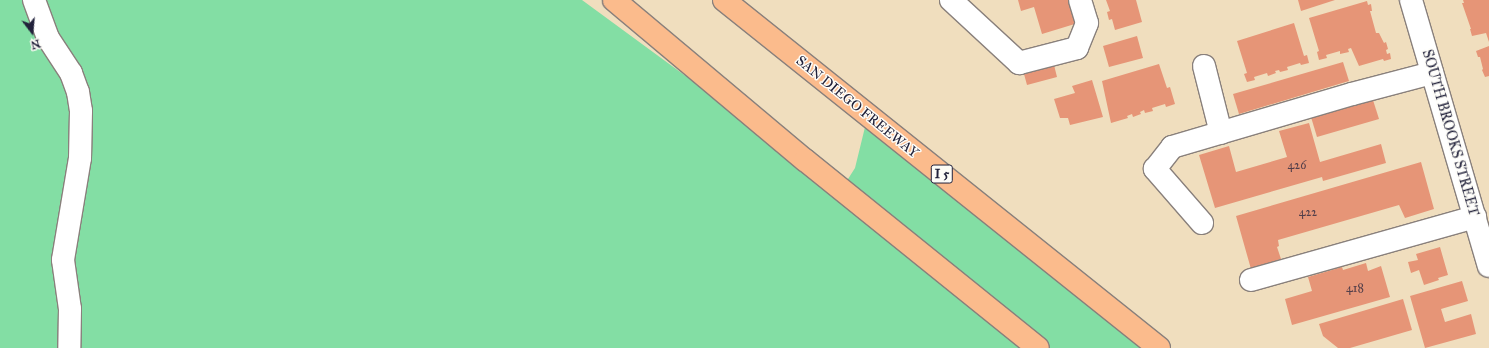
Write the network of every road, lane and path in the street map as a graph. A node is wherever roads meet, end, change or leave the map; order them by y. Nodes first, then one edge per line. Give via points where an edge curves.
1 (34, 0) edge
2 (614, 0) edge
3 (724, 0) edge
4 (951, 0) edge
5 (1080, 0) edge
6 (1411, 0) edge
7 (1204, 66) dead end
8 (1432, 73) junction
9 (1221, 133) junction
10 (1475, 217) junction
11 (1202, 223) dead end
12 (1489, 266) edge
13 (1251, 280) dead end
14 (69, 348) edge
15 (1038, 348) edge
16 (1159, 348) edge

1 - 14 street via 48,38 71,73 81,111 80,158 63,260 70,309
2 - 15 highway via 805,160
3 - 16 highway, SAN DIEGO FREEWAY / I 5
4 - 5 street via 1019,63 1077,48 1087,23
6 - 8 street, SOUTH BROOKS STREET
7 - 9 street
8 - 9 street
8 - 10 street, SOUTH BROOKS STREET
9 - 11 street via 1172,147 1155,169
10 - 12 street, SOUTH BROOKS STREET
10 - 13 street

